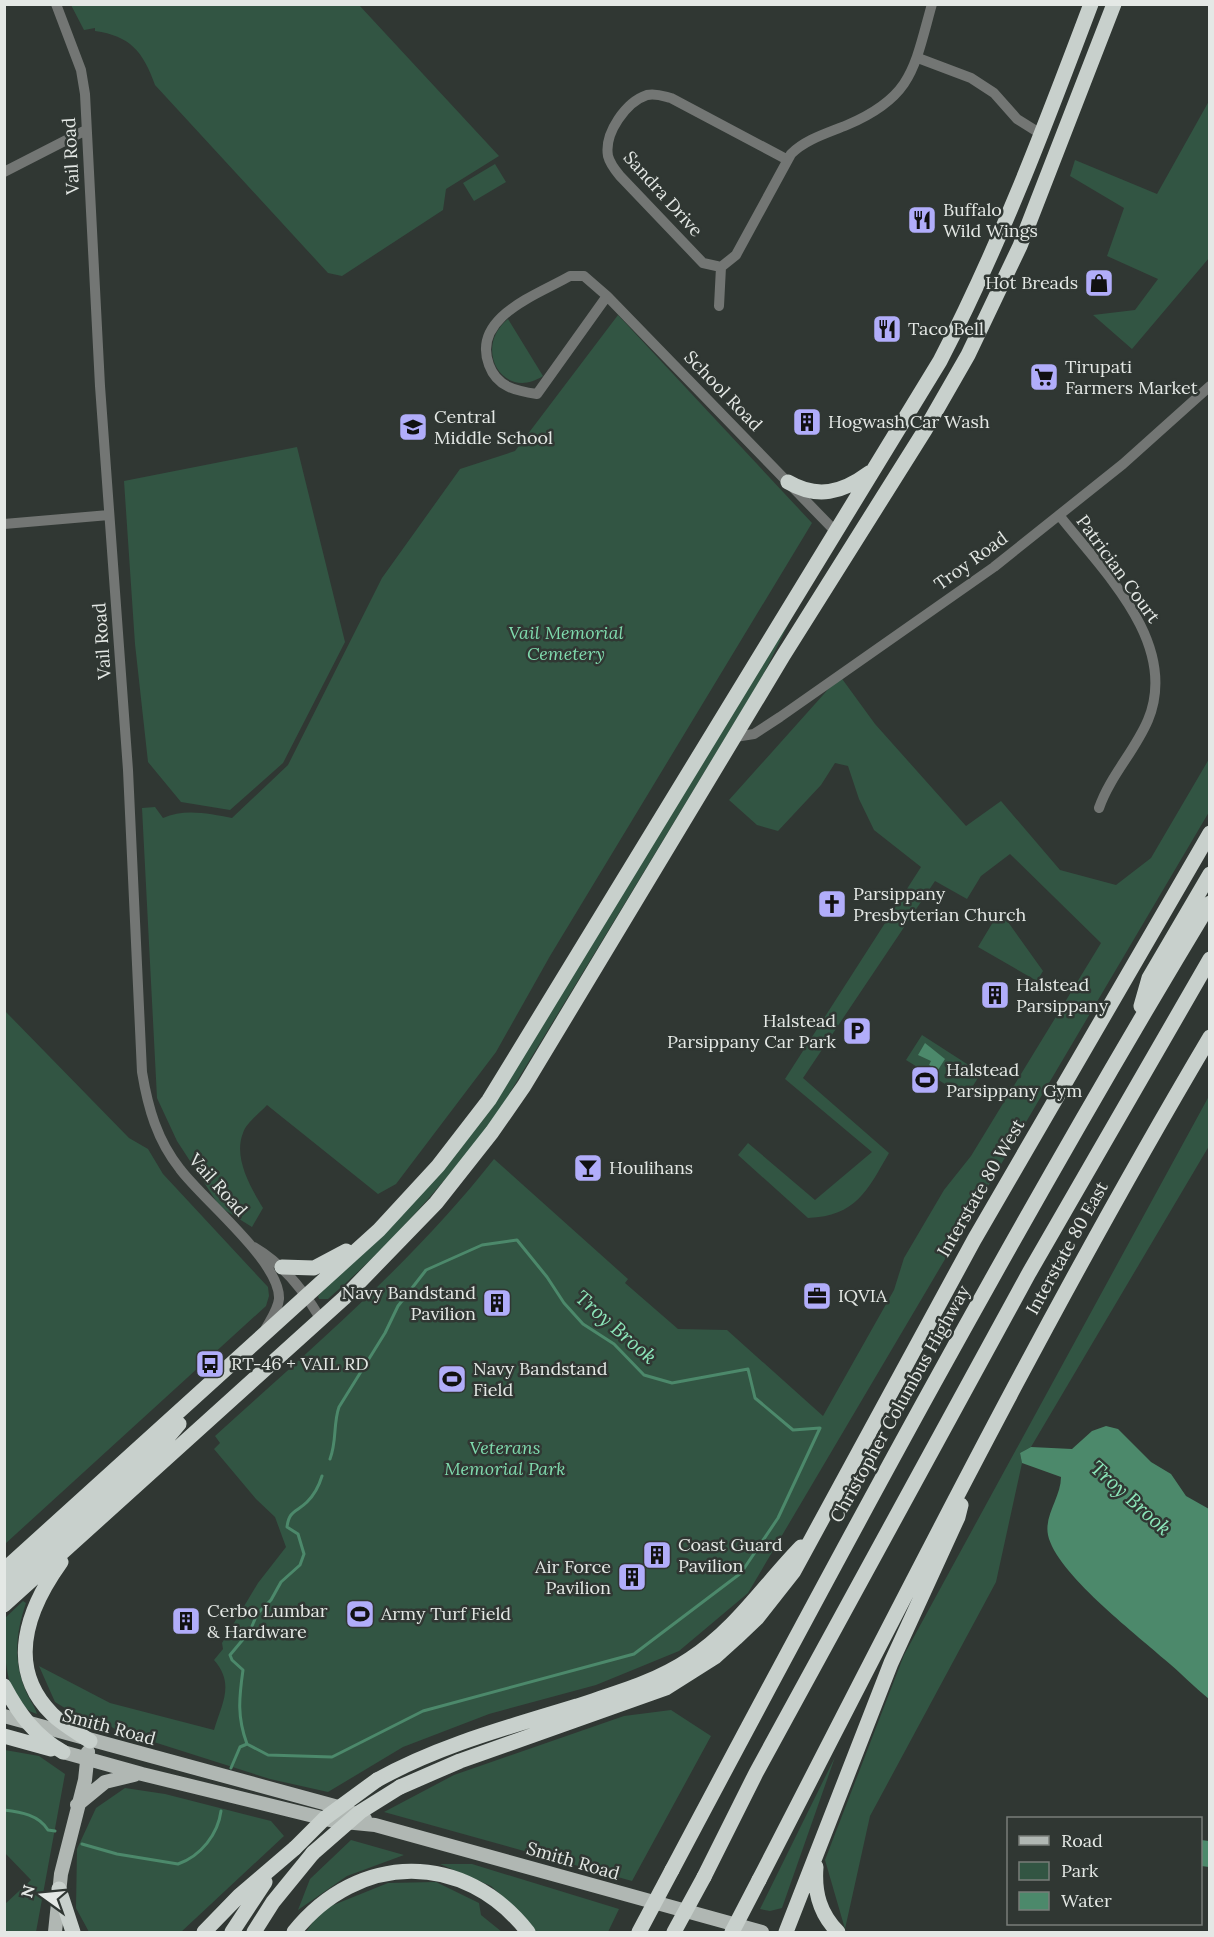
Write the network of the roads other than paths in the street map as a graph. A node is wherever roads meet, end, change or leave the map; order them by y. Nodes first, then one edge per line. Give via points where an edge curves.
1 (56, 4) edge
2 (932, 4) edge
3 (1114, 4) edge
4 (1089, 5) edge
5 (918, 58) junction
6 (86, 130) junction
7 (1041, 134) junction
8 (786, 159) junction
9 (4, 172) edge
10 (721, 267) junction
11 (607, 296) junction
12 (719, 306) dead end
13 (1209, 386) edge
14 (874, 469) junction
15 (788, 482) junction
16 (109, 515) junction
17 (1059, 515) junction
18 (4, 524) edge
19 (836, 532) junction
20 (783, 656) junction
21 (735, 737) junction
22 (1099, 808) dead end
23 (1209, 833) edge
24 (1209, 874) edge
25 (1209, 903) edge
26 (1209, 959) edge
27 (1136, 1024) junction
28 (1209, 1037) edge
29 (389, 1219) junction
30 (250, 1245) junction
31 (282, 1267) junction
32 (307, 1296) junction
33 (320, 1318) junction
34 (256, 1343) junction
35 (222, 1374) junction
36 (965, 1481) junction
37 (812, 1536) junction
38 (77, 1540) junction
39 (4, 1570) edge
40 (4, 1591) edge
41 (4, 1605) edge
42 (4, 1686) edge
43 (4, 1716) edge
44 (28, 1723) junction
45 (4, 1736) edge
46 (90, 1741) junction
47 (63, 1752) junction
48 (86, 1758) junction
49 (142, 1774) junction
50 (77, 1805) junction
51 (375, 1825) junction
52 (295, 1848) junction
53 (818, 1849) junction
54 (59, 1889) junction
55 (55, 1932) edge
56 (73, 1932) edge
57 (204, 1932) edge
58 (232, 1932) edge
59 (254, 1932) edge
60 (294, 1932) edge
61 (528, 1932) edge
62 (639, 1932) edge
63 (674, 1932) edge
64 (732, 1932) edge
65 (762, 1932) edge
66 (786, 1932) edge
67 (838, 1932) edge

1 - 6 street, Vail Road via 81,70
2 - 5 street
3 - 20 highway via 1020,246 968,355
4 - 7 highway
5 - 7 street via 971,78 994,93 1017,119
5 - 8 street via 900,90 885,106 803,144
6 - 9 street
6 - 16 street, Vail Road
7 - 14 highway via 979,285 940,361
8 - 10 street via 736,255
8 - 10 street, Sandra Drive via 658,94 636,102 614,128 608,149 615,170 703,263
10 - 12 street
11 - 11 street, School Road via 584,276 570,276 494,323 484,353 490,369 509,389 537,394
11 - 15 street, School Road
13 - 17 street, Troy Road via 1123,464
14 - 15 highway via 848,486 829,491 812,493
14 - 19 highway
15 - 19 street, School Road
16 - 18 street
16 - 30 street, Vail Road via 147,1102 152,1120 181,1171
17 - 21 street, Troy Road via 994,567 780,717 754,734
17 - 22 street, Patrician Court via 1138,619 1154,664 1155,693 1149,719
19 - 20 highway via 840,540 830,564 808,600
19 - 29 highway via 489,1100 438,1166
20 - 21 highway
21 - 33 highway via 524,1086 492,1132 436,1203
23 - 37 highway, Interstate 80 West via 974,1240
24 - 27 highway via 1149,978
25 - 27 highway, Christopher Columbus Highway
26 - 63 highway, bridge via 1012,1304 756,1773
27 - 62 highway, Christopher Columbus Highway, bridge via 926,1396
28 - 36 highway, Interstate 80 East via 1105,1219
29 - 31 highway via 321,1266
29 - 32 highway
30 - 31 street, Vail Road
30 - 34 street, Vail Road via 274,1277 279,1300
31 - 32 street, Vail Road
32 - 33 street, Vail Road
32 - 34 highway
33 - 38 highway
34 - 35 highway
35 - 39 highway
35 - 40 highway via 163,1443
36 - 53 highway via 958,1517 891,1663
36 - 64 highway, Interstate 80 East, bridge
37 - 52 highway, bridge via 712,1644 664,1675 448,1747 377,1780 325,1818
37 - 59 highway, bridge via 794,1571 757,1618 715,1657 666,1688 637,1700 460,1761 400,1787 360,1812 313,1853
38 - 41 highway
38 - 46 highway via 37,1600 25,1643 30,1679 39,1699
42 - 44 highway
43 - 44 main road, Smith Road
44 - 46 main road, Smith Road
44 - 47 highway
45 - 47 highway
46 - 48 main road
46 - 51 main road, Smith Road via 342,1808
47 - 48 main road, Smith Road
48 - 49 main road, Smith Road
48 - 50 main road via 85,1780
49 - 50 main road via 105,1782
49 - 51 main road, Smith Road via 334,1821
50 - 54 main road
51 - 65 main road, Smith Road
52 - 57 highway
52 - 58 highway via 260,1888
53 - 66 highway
53 - 67 highway via 818,1899 824,1915
54 - 55 main road
54 - 56 highway
60 - 61 highway via 319,1904 349,1885 384,1873 421,1871 473,1885 504,1906

